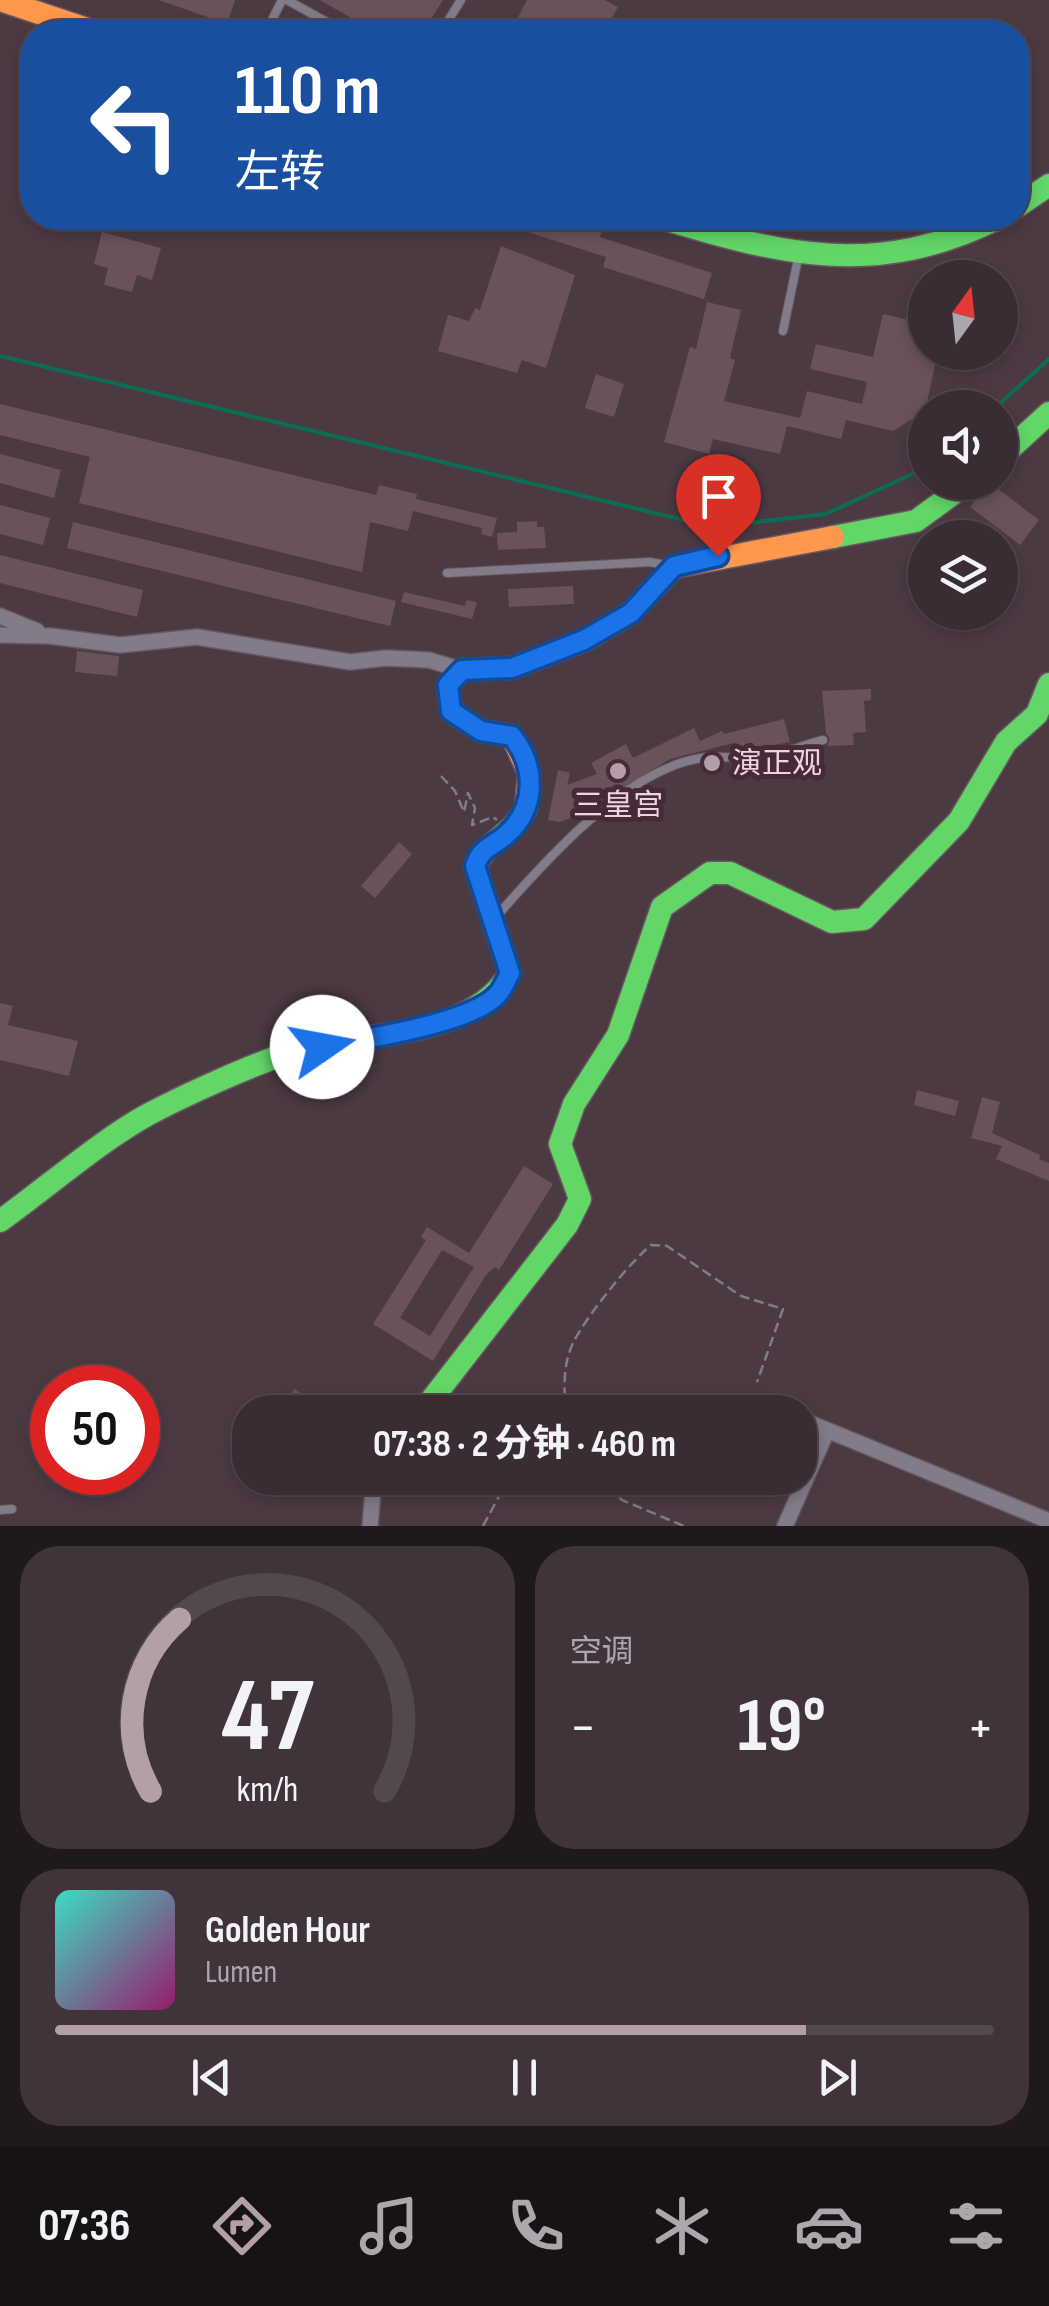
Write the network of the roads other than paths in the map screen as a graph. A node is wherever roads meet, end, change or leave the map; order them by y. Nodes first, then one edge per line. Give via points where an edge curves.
1 (0, 0) edge
2 (284, 0) edge
3 (60, 20) edge
4 (323, 20) edge
5 (698, 230) edge
6 (969, 230) edge
7 (800, 254) junction
8 (783, 331) dead end
9 (1049, 413) edge
10 (1018, 441) edge
11 (944, 500) edge
12 (674, 566) junction
13 (447, 573) dead end
14 (0, 616) edge
15 (0, 635) edge
16 (50, 636) junction
17 (462, 670) junction
18 (1049, 684) edge
19 (823, 740) dead end
20 (492, 921) junction
21 (0, 1222) edge
22 (435, 1395) edge
23 (817, 1426) edge
24 (827, 1430) junction
25 (372, 1495) edge
26 (0, 1510) edge
27 (12, 1510) dead end
28 (1049, 1521) edge
29 (370, 1526) edge
30 (786, 1526) edge

1 - 3 main road
2 - 4 lane
5 - 7 main road
6 - 7 main road via 922,249 870,257
7 - 8 lane
9 - 10 main road
11 - 12 main road via 916,520
12 - 13 lane
12 - 17 main road via 631,613 584,640 512,668
14 - 16 street
15 - 16 street
16 - 17 street via 120,645 197,636 350,662 428,660
17 - 20 main road via 448,685 451,711 481,731 512,736 526,754 531,780 525,814 480,852 475,866
18 - 22 main road via 1036,714 1006,742 959,821 864,919 832,922 730,873 710,873 662,908 618,1035 574,1104 560,1144 580,1198 567,1225
19 - 20 lane via 762,757 699,758 665,770 608,806 549,857
20 - 21 main road via 510,973 497,995 476,1009 289,1054 148,1115
23 - 24 street
24 - 28 street
24 - 30 street
25 - 29 street
26 - 27 lane

